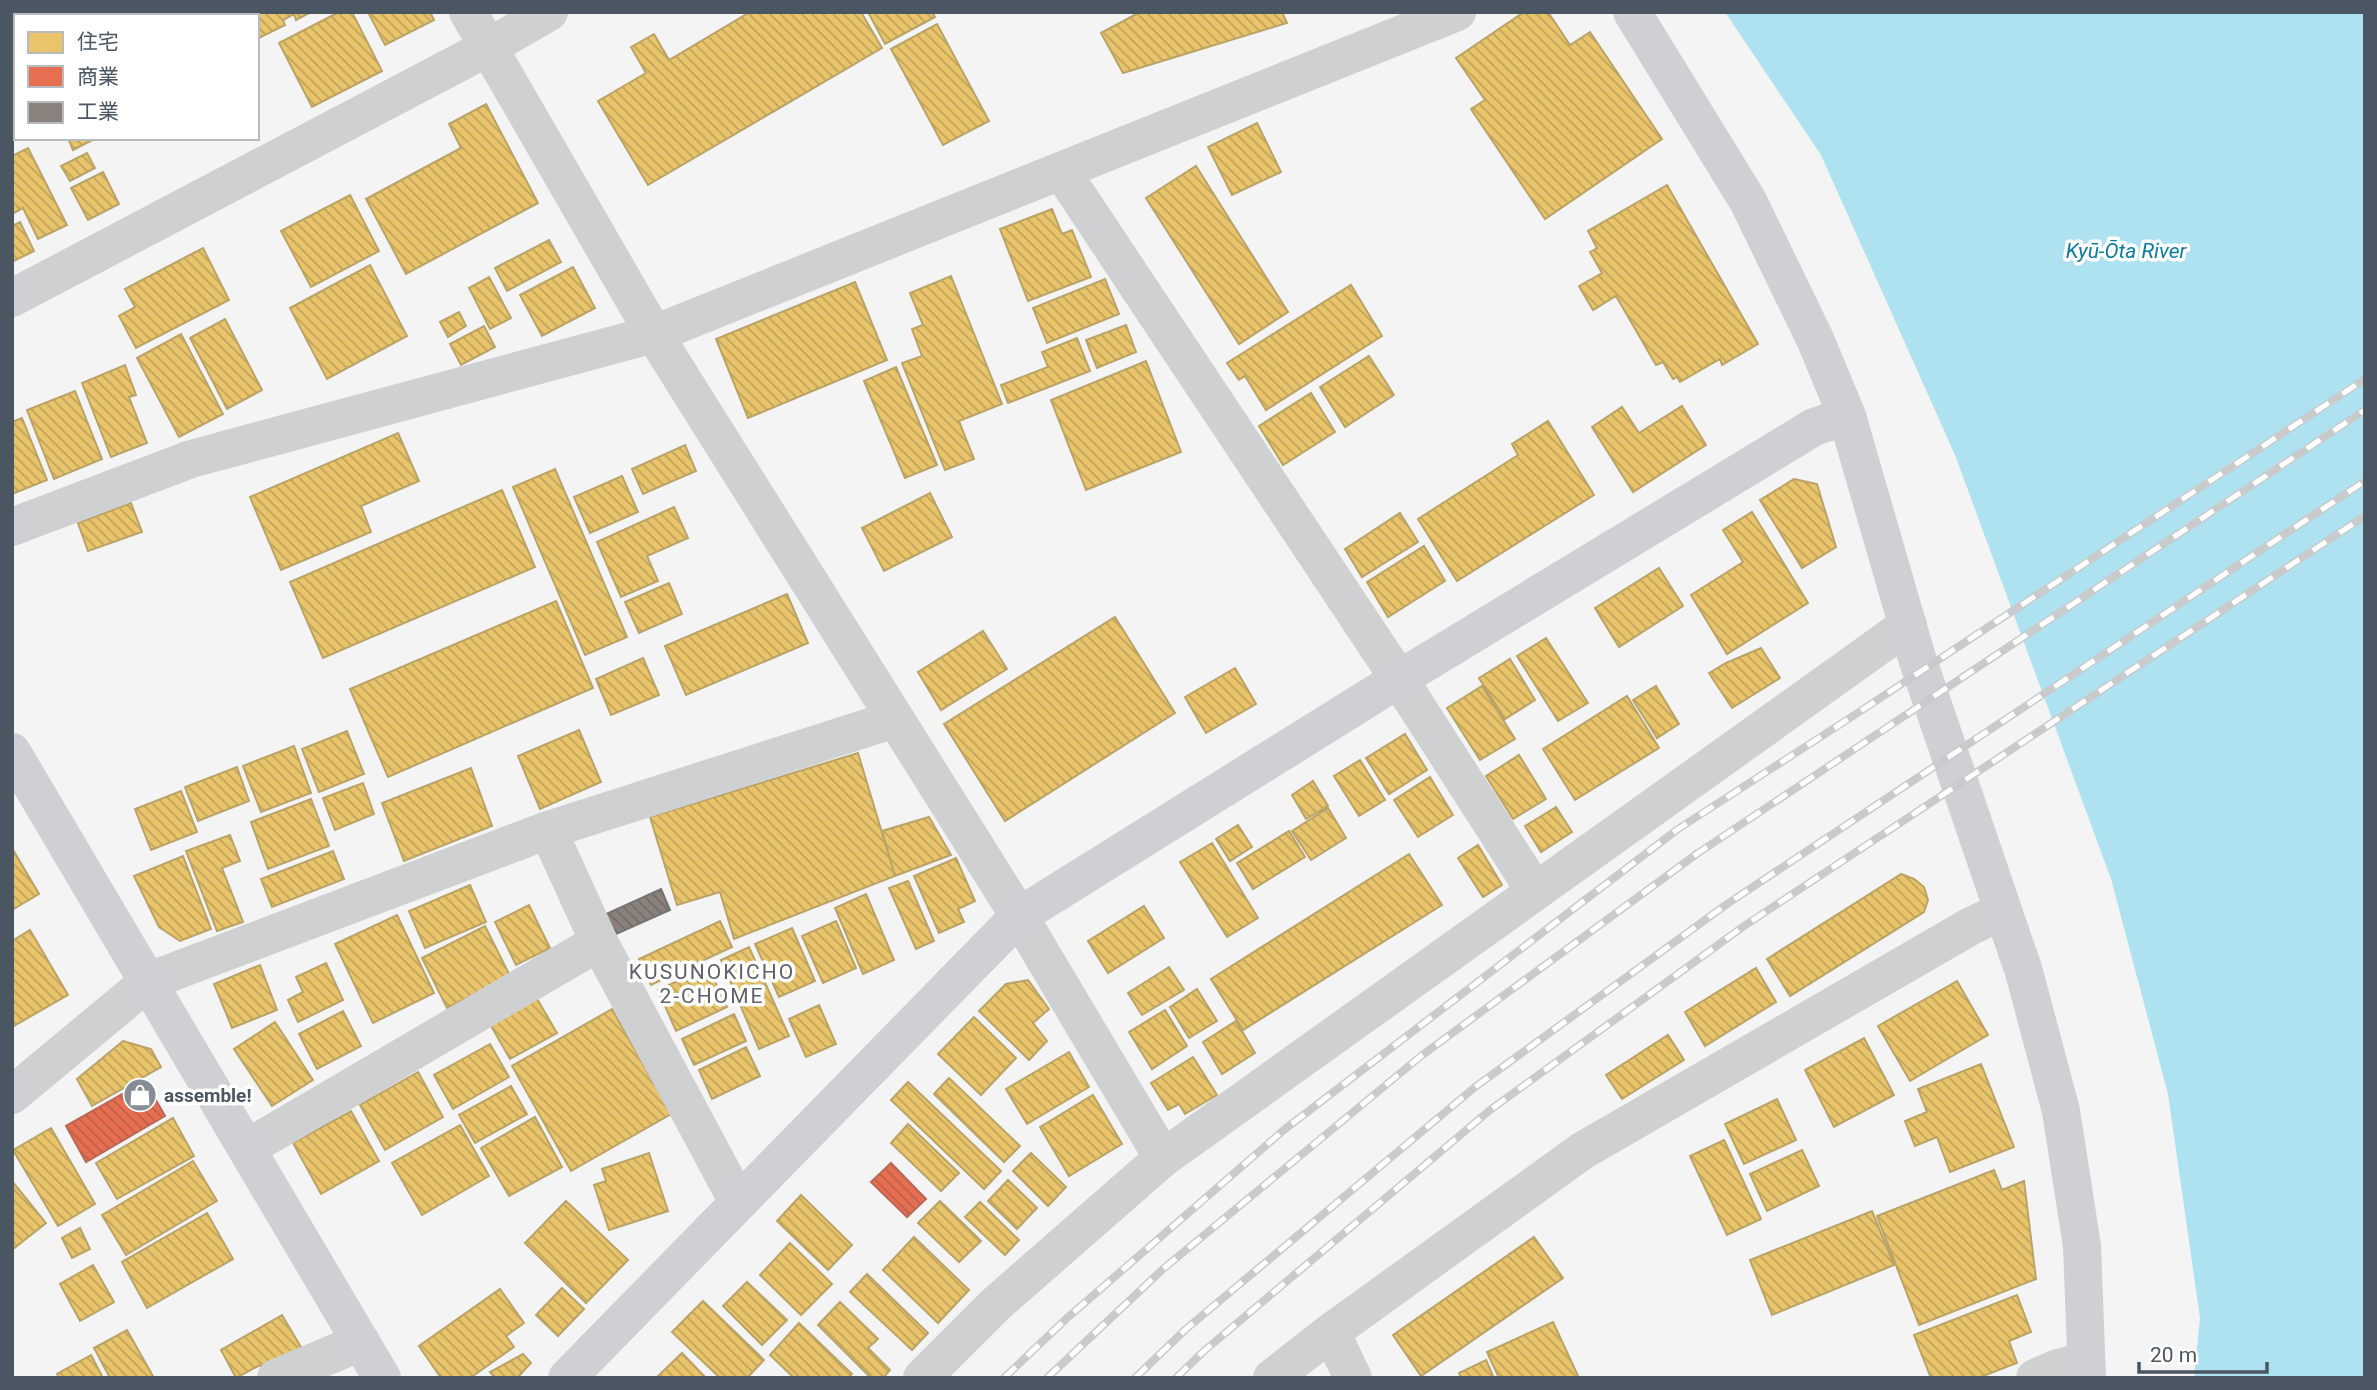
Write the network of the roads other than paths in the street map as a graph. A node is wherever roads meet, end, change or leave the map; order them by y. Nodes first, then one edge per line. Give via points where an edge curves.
1 (468, 12) edge
2 (549, 12) edge
3 (1457, 12) edge
4 (1632, 12) edge
5 (487, 48) junction
6 (1062, 172) junction
7 (12, 298) edge
8 (654, 334) junction
9 (1847, 416) junction
10 (12, 527) edge
11 (1908, 625) junction
12 (1399, 679) junction
13 (895, 719) junction
14 (12, 752) edge
15 (548, 830) junction
16 (1535, 891) junction
17 (2003, 911) junction
18 (1019, 916) junction
19 (599, 942) junction
20 (149, 981) junction
21 (12, 1095) edge
22 (247, 1148) junction
23 (1163, 1158) junction
24 (738, 1202) junction
25 (1331, 1332) junction
26 (361, 1342) junction
27 (2086, 1369) edge
28 (276, 1378) edge
29 (382, 1378) edge
30 (567, 1378) edge
31 (922, 1378) edge
32 (1272, 1378) edge
33 (1353, 1378) edge
34 (2035, 1378) edge

1 - 5 street
2 - 5 street
3 - 6 street
4 - 9 street via 1748,201
5 - 7 street
5 - 8 street
6 - 8 street
6 - 12 street
8 - 10 street via 191,459
8 - 13 street
9 - 11 street
9 - 12 street via 1814,428
11 - 16 street
11 - 17 street
12 - 16 street
12 - 18 street
13 - 15 street
13 - 18 street
14 - 20 street
15 - 19 street
15 - 20 street
16 - 23 street
17 - 25 street via 1582,1151
17 - 27 street via 2061,1111 2082,1246
18 - 23 street
18 - 24 street
19 - 22 street
19 - 24 street
20 - 21 street
20 - 22 street
22 - 26 street
23 - 31 street via 996,1304
24 - 30 street
25 - 32 street
25 - 33 street
26 - 28 street
26 - 29 street
27 - 34 street via 2058,1368

